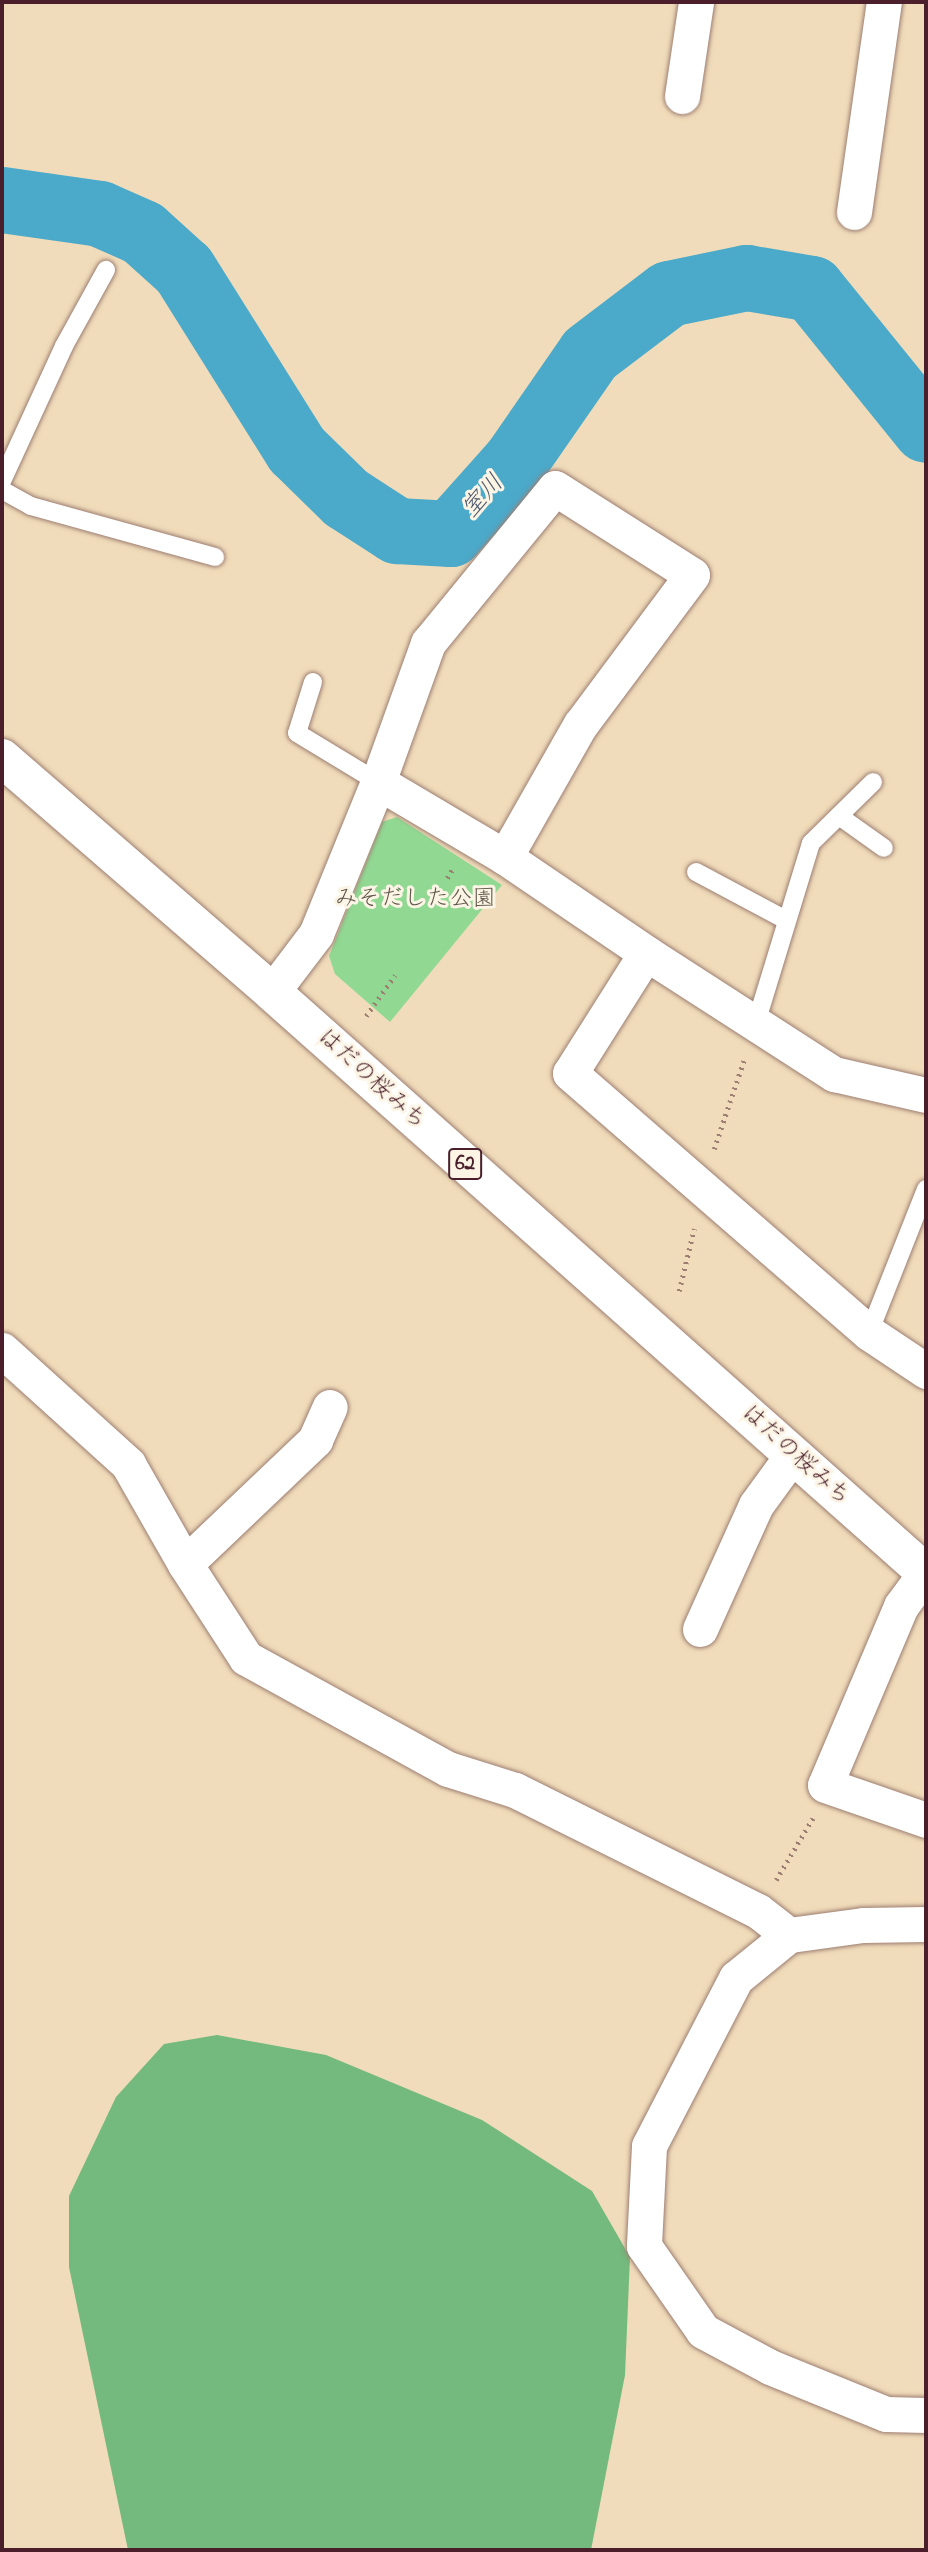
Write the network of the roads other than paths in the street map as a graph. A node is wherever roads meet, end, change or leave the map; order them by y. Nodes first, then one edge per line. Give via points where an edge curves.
1 (695, 2) edge
2 (884, 2) edge
3 (682, 96) dead end
4 (854, 212) dead end
5 (106, 270) dead end
6 (2, 481) edge
7 (2, 490) edge
8 (215, 557) dead end
9 (313, 682) dead end
10 (2, 758) edge
11 (378, 782) junction
12 (873, 782) dead end
13 (839, 816) junction
14 (884, 848) dead end
15 (505, 857) junction
16 (696, 872) dead end
17 (786, 920) junction
18 (646, 953) junction
19 (272, 992) junction
20 (756, 1023) junction
21 (926, 1095) edge
22 (926, 1189) edge
23 (869, 1333) junction
24 (2, 1350) edge
25 (926, 1371) edge
26 (330, 1407) dead end
27 (793, 1454) junction
28 (185, 1564) junction
29 (926, 1573) edge
30 (700, 1629) dead end
31 (926, 1820) edge
32 (926, 1924) edge
33 (789, 1935) junction
34 (926, 2415) edge

1 - 3 street
2 - 4 street
5 - 6 lane via 64,346
7 - 8 lane via 31,506
9 - 11 lane via 297,733
10 - 19 main road, はだの桜みち / 62
11 - 15 street
11 - 15 street via 428,643 555,488 692,575 580,725
11 - 19 street via 316,934
12 - 13 lane
13 - 14 lane
13 - 17 lane via 811,843
15 - 18 street
16 - 17 lane
17 - 20 lane
18 - 20 street
18 - 23 street via 570,1073
19 - 27 main road, はだの桜みち / 62
20 - 21 street via 835,1074
22 - 23 lane
23 - 25 street
24 - 28 street via 128,1464
26 - 28 street via 326,1447
27 - 29 main road, はだの桜みち / 62
27 - 30 street via 756,1506
28 - 33 street via 246,1658 448,1769 515,1790 758,1911
29 - 31 street via 901,1606 825,1785
32 - 33 street via 863,1925
33 - 34 street via 736,1978 649,2146 644,2246 703,2331 769,2367 886,2414

